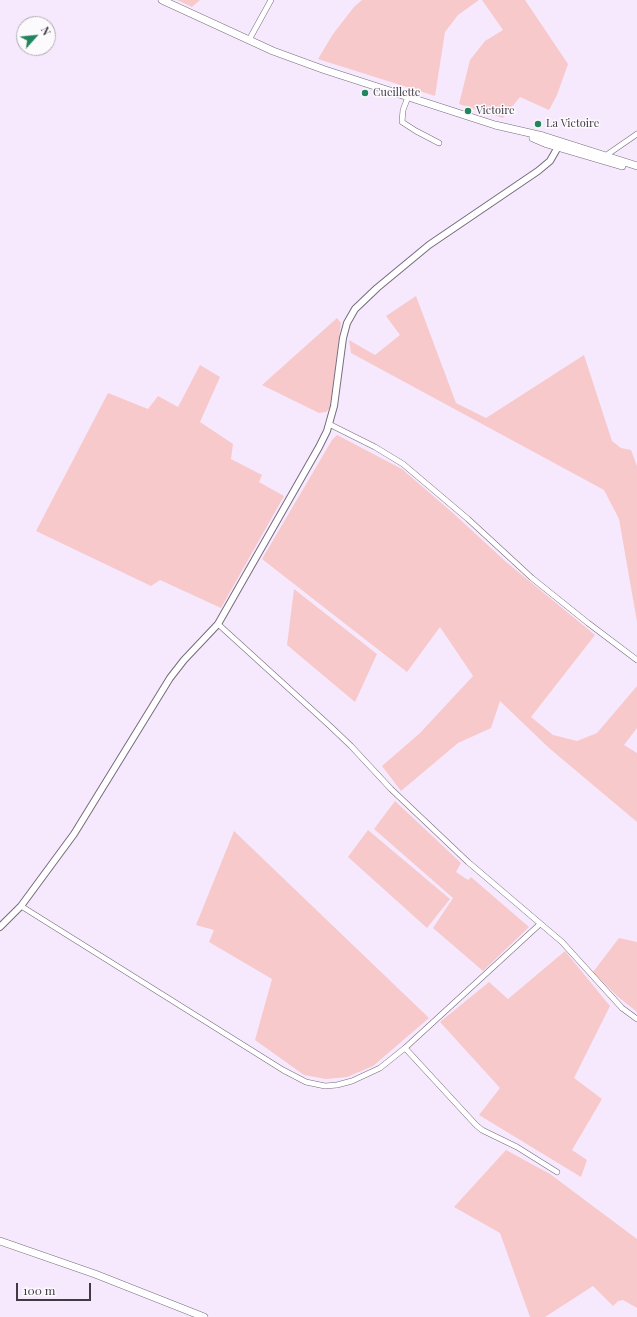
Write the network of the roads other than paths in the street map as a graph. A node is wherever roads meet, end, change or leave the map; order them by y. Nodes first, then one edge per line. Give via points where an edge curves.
1 (162, 0) edge
2 (271, 0) edge
3 (249, 40) junction
4 (408, 96) junction
5 (503, 126) junction
6 (637, 134) edge
7 (554, 140) junction
8 (439, 143) dead end
9 (558, 147) junction
10 (583, 152) junction
11 (609, 160) junction
12 (637, 166) edge
13 (637, 171) edge
14 (329, 424) junction
15 (218, 624) junction
16 (637, 660) edge
17 (21, 906) junction
18 (540, 924) junction
19 (0, 927) edge
20 (637, 1018) edge
21 (405, 1048) junction
22 (557, 1172) dead end
23 (0, 1241) edge
24 (204, 1317) edge

1 - 3 main road
2 - 3 street
3 - 4 main road via 324,70
4 - 5 main road
4 - 8 street via 402,122
5 - 7 main road
5 - 9 main road
6 - 11 street via 608,154
7 - 9 main road
7 - 10 main road
9 - 10 main road
9 - 14 street via 550,161 538,171 429,245 355,309 347,323 343,338 334,406
10 - 11 main road
11 - 12 main road
11 - 13 main road
14 - 15 street via 319,447
14 - 16 street via 403,464 532,578
15 - 17 street via 170,678 74,834
15 - 18 street via 330,726 391,789 468,862
17 - 19 street
17 - 21 street via 306,1082 331,1086 352,1081 380,1068
18 - 20 street via 562,942 622,1008
18 - 21 street
21 - 22 street via 476,1126
23 - 24 main road via 95,1274

